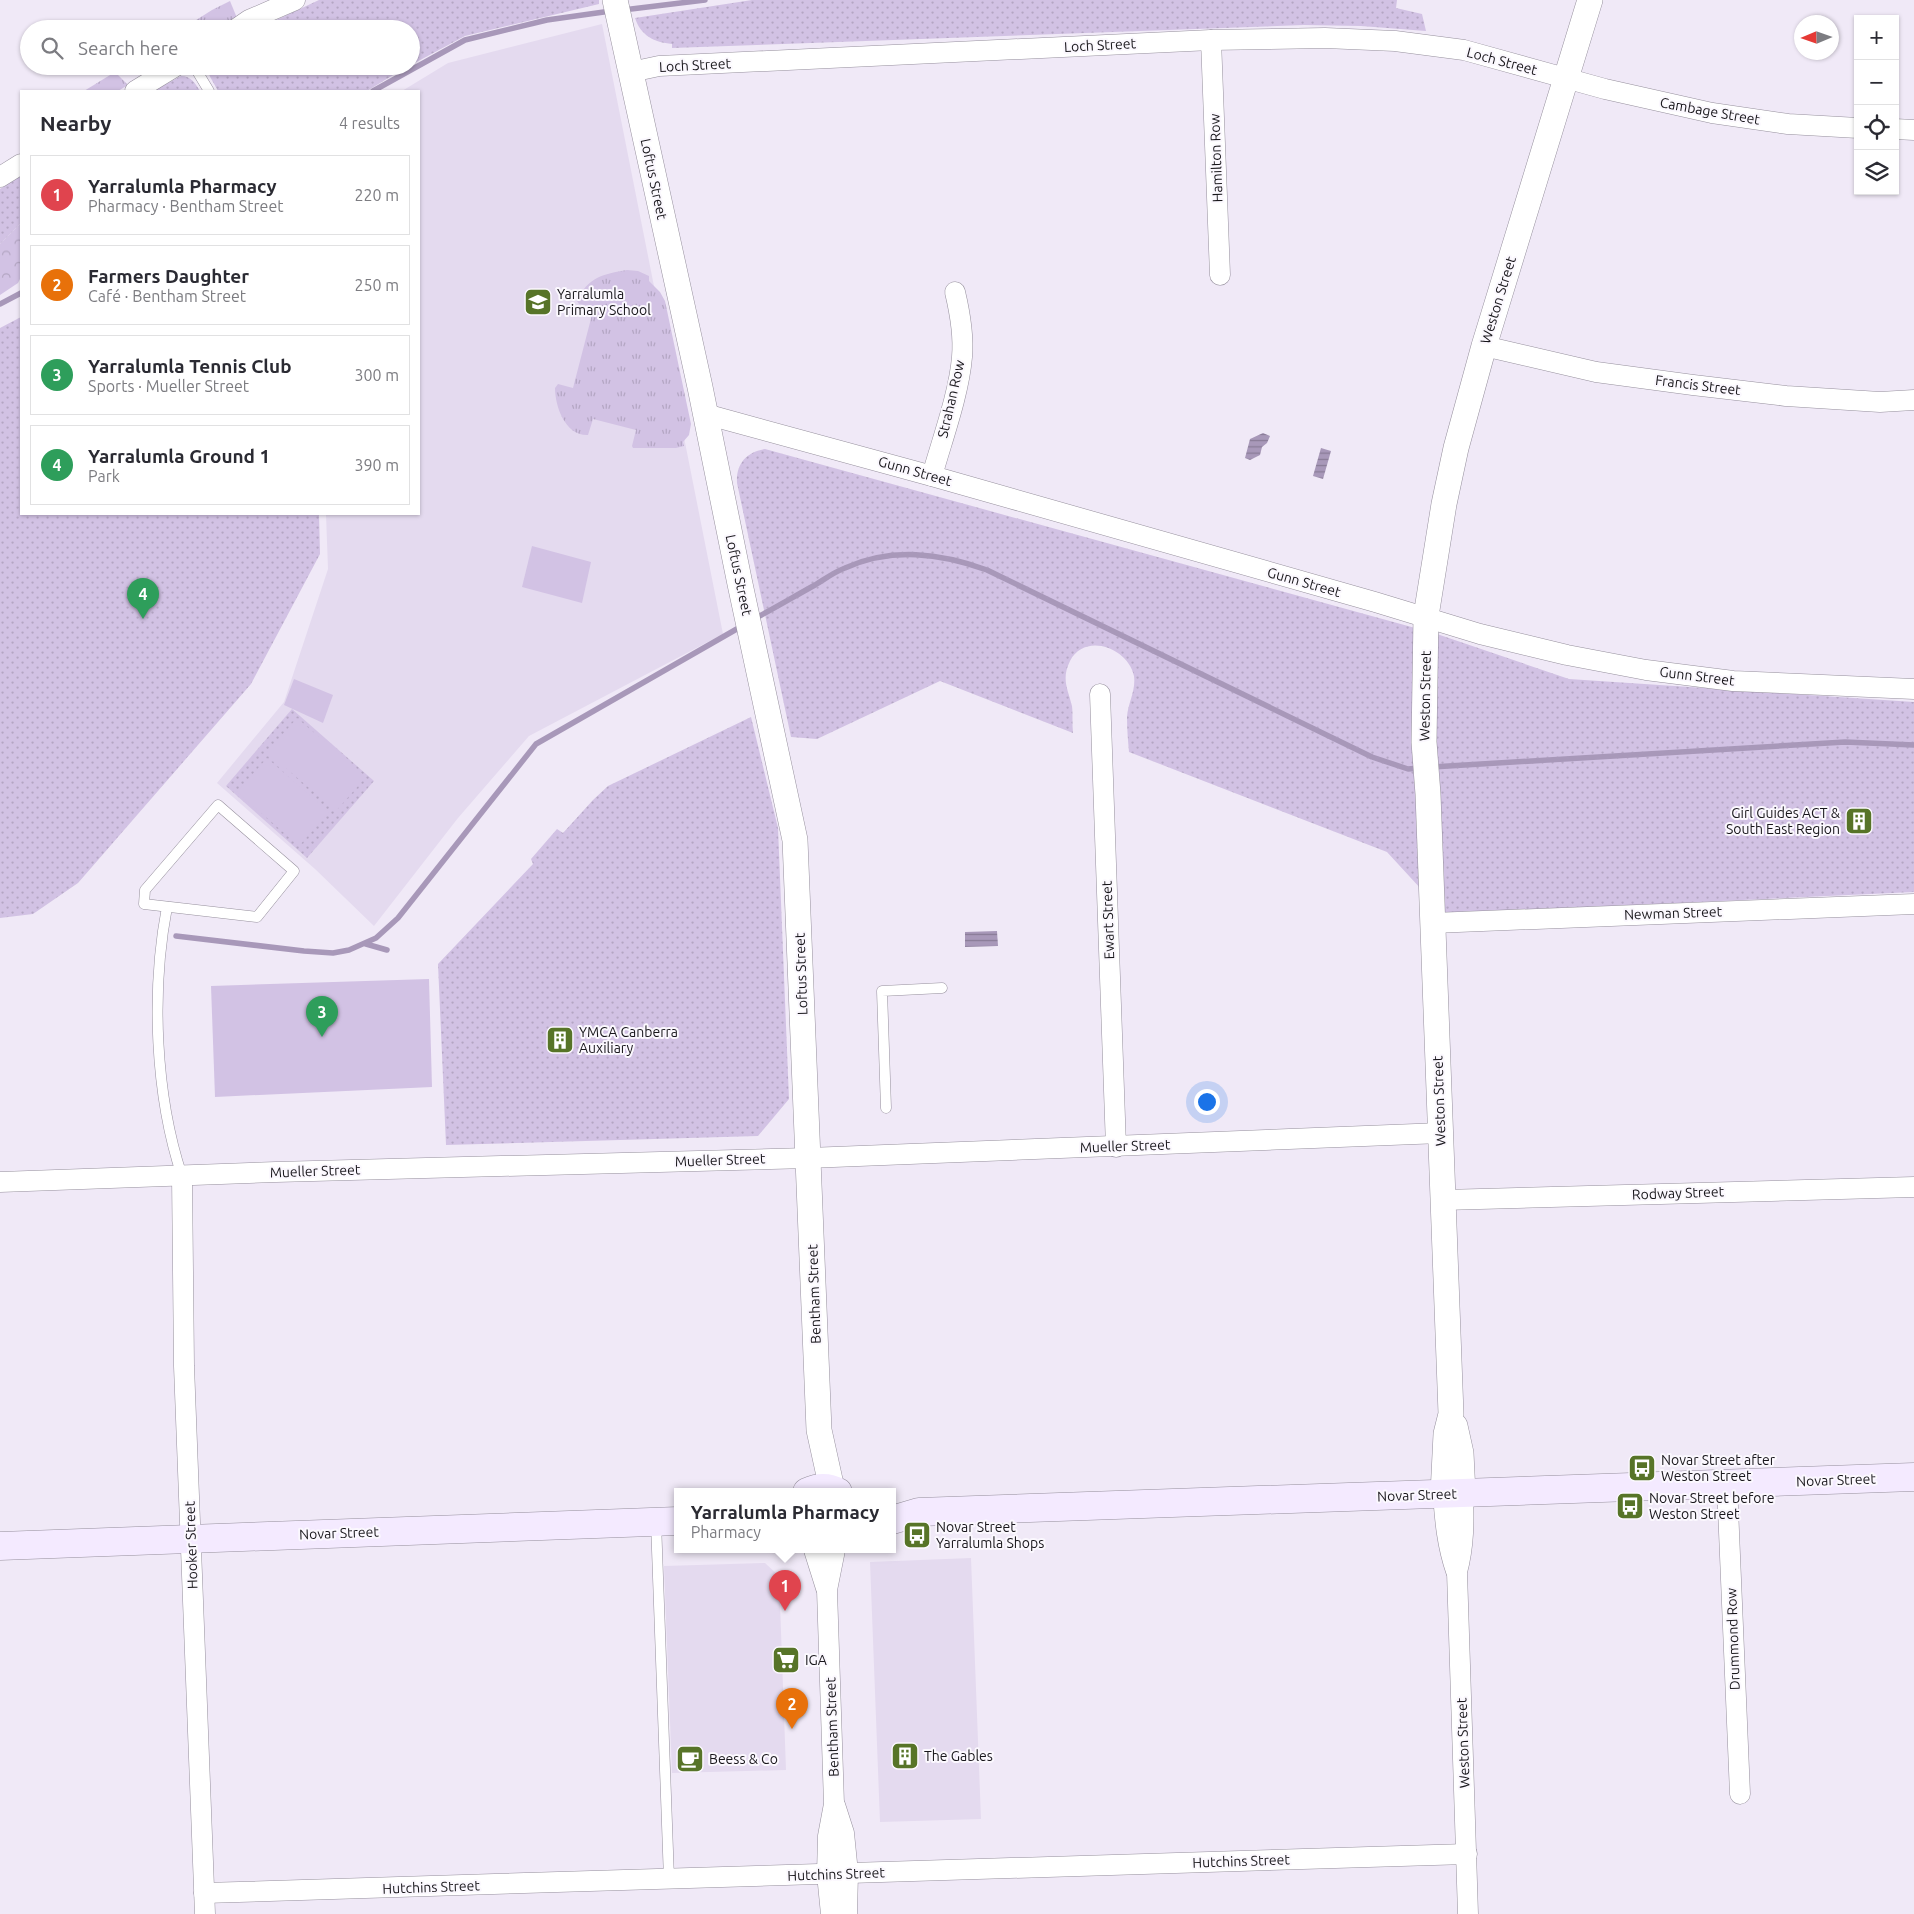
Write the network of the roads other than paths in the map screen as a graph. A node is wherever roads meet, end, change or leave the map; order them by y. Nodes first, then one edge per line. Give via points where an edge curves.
1 (295, 0) edge
2 (1590, 0) edge
3 (617, 7) edge
4 (250, 20) edge
5 (1211, 40) junction
6 (631, 72) junction
7 (161, 75) edge
8 (199, 75) edge
9 (1566, 78) junction
10 (137, 90) edge
11 (208, 90) edge
12 (1854, 128) edge
13 (1899, 129) edge
14 (1914, 130) edge
15 (20, 165) edge
16 (0, 177) edge
17 (1220, 275) dead end
18 (955, 292) dead end
19 (1484, 346) junction
20 (1914, 400) edge
21 (705, 414) junction
22 (932, 476) junction
23 (1426, 616) junction
24 (1914, 689) edge
25 (1100, 694) dead end
26 (1914, 904) edge
27 (167, 907) junction
28 (1432, 923) junction
29 (942, 988) dead end
30 (886, 1108) dead end
31 (1440, 1133) junction
32 (1116, 1147) junction
33 (808, 1158) junction
34 (182, 1176) junction
35 (0, 1182) edge
36 (1914, 1187) edge
37 (1443, 1200) junction
38 (1914, 1477) edge
39 (1727, 1484) junction
40 (821, 1488) edge
41 (1453, 1494) junction
42 (896, 1507) edge
43 (920, 1512) junction
44 (896, 1519) edge
45 (667, 1521) edge
46 (191, 1539) junction
47 (0, 1546) edge
48 (815, 1553) edge
49 (833, 1553) edge
50 (827, 1590) junction
51 (1740, 1794) dead end
52 (834, 1804) junction
53 (1467, 1854) junction
54 (848, 1873) junction
55 (827, 1874) junction
56 (669, 1879) junction
57 (204, 1894) junction
58 (205, 1914) edge
59 (831, 1914) edge
60 (847, 1914) edge
61 (1468, 1914) edge

1 - 4 street
2 - 9 street, Weston Street
3 - 6 street, Loftus Street
5 - 6 street, Loch Street via 659,66
5 - 9 street, Loch Street via 1325,38 1395,41 1464,50
5 - 17 street, Hamilton Row
6 - 21 street, Loftus Street
7 - 10 street
8 - 11 lane
9 - 12 street, Cambage Street via 1712,113 1788,124
9 - 19 street, Weston Street
13 - 14 street
15 - 16 street
18 - 22 street, Strahan Row via 962,356
19 - 20 street, Francis Street via 1596,372 1693,385 1786,396 1880,402
19 - 23 street, Weston Street via 1456,448
21 - 22 street, Gunn Street
21 - 33 street, Loftus Street via 795,840
22 - 23 street, Gunn Street
23 - 24 street, Gunn Street via 1480,634 1646,670 1734,681
23 - 28 street, Weston Street via 1424,742
25 - 32 street, Ewart Street
26 - 28 street, Newman Street
27 - 27 lane via 257,917 294,871 218,805 145,890 144,904
27 - 34 lane via 160,950 160,1061 166,1118
28 - 31 street, Weston Street
29 - 30 lane via 882,991
31 - 32 street, Mueller Street
31 - 37 street, Weston Street
32 - 33 street, Mueller Street
33 - 34 street, Mueller Street
33 - 40 street, Bentham Street
34 - 35 street, Mueller Street
34 - 46 street, Hooker Street via 184,1366
36 - 37 street, Rodway Street
37 - 41 street, Weston Street via 1451,1414 1458,1433
38 - 39 main road, Novar Street
39 - 41 main road, Novar Street
39 - 51 street, Drummond Row
41 - 43 main road, Novar Street
41 - 53 street, Weston Street via 1464,1533 1457,1572
42 - 43 main road, Novar Street
43 - 44 main road, Novar Street
45 - 46 main road, Novar Street
45 - 56 lane
46 - 47 main road, Novar Street
46 - 57 street, Hooker Street
48 - 50 street, Bentham Street
49 - 50 street, Bentham Street
50 - 52 street, Bentham Street
52 - 54 street, Bentham Street via 844,1833
52 - 55 street, Bentham Street via 828,1836
53 - 54 street, Hutchins Street
53 - 61 street, Weston Street
54 - 55 street, Hutchins Street
54 - 60 street, Bentham Street
55 - 56 street, Hutchins Street
55 - 59 street, Bentham Street
56 - 57 street, Hutchins Street
57 - 58 street, Hooker Street

